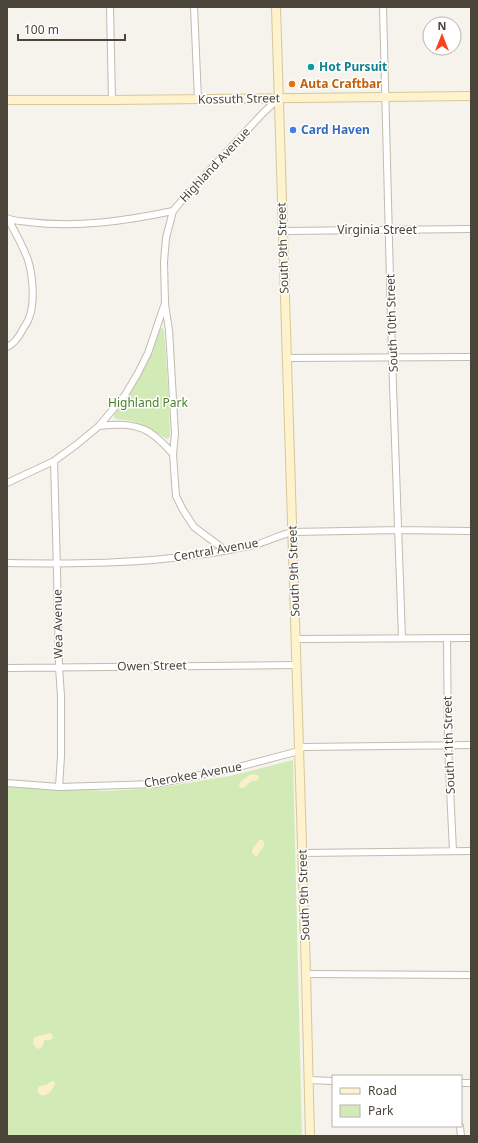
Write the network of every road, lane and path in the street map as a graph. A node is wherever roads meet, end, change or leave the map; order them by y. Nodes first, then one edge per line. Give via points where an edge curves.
1 (110, 7) edge
2 (194, 7) edge
3 (276, 7) edge
4 (383, 7) edge
5 (471, 96) edge
6 (385, 97) junction
7 (279, 98) junction
8 (198, 99) junction
9 (7, 100) edge
10 (112, 100) junction
11 (173, 211) junction
12 (8, 219) edge
13 (471, 229) edge
14 (389, 230) junction
15 (283, 231) junction
16 (165, 302) junction
17 (7, 347) edge
18 (392, 357) junction
19 (471, 357) edge
20 (287, 358) junction
21 (99, 426) junction
22 (173, 454) junction
23 (54, 461) junction
24 (7, 483) edge
25 (399, 530) junction
26 (471, 530) edge
27 (293, 532) junction
28 (225, 550) junction
29 (7, 563) edge
30 (57, 564) junction
31 (402, 638) junction
32 (447, 638) junction
33 (471, 638) edge
34 (296, 639) junction
35 (296, 665) junction
36 (59, 667) junction
37 (7, 668) edge
38 (471, 745) edge
39 (448, 746) junction
40 (301, 749) junction
41 (7, 783) edge
42 (59, 787) junction
43 (453, 851) junction
44 (471, 851) edge
45 (302, 853) junction
46 (306, 974) junction
47 (471, 975) edge
48 (308, 1080) junction
49 (332, 1081) edge
50 (310, 1136) edge

1 - 10 street
2 - 8 street
3 - 7 street, South 9th Street
4 - 6 street, South 10th Street
5 - 6 street, Kossuth Street
6 - 7 street, Kossuth Street
6 - 14 street, South 10th Street
7 - 8 street, Kossuth Street
7 - 11 street, Highland Avenue
7 - 15 street, South 9th Street
8 - 10 street, Kossuth Street
9 - 10 street, Kossuth Street
11 - 12 street via 124,221 69,225
11 - 16 street, Highland Avenue via 166,238
12 - 17 street via 28,261 32,282 32,304 29,318 20,334
13 - 14 street, Virginia Street
14 - 15 street, Virginia Street
14 - 18 street, South 10th Street
15 - 20 street, South 9th Street
16 - 21 street, Highland Avenue via 148,353 138,373 125,395
16 - 22 street via 175,434
18 - 19 street
18 - 20 street
18 - 25 street, South 10th Street
20 - 27 street, South 9th Street
21 - 22 street via 113,424 139,428 149,432
21 - 23 street, Highland Avenue
22 - 28 street via 176,496 183,510 194,527
23 - 24 street, Highland Avenue
23 - 30 street, Wea Avenue
25 - 26 street, Central Avenue
25 - 27 street, Central Avenue
25 - 31 street, South 10th Street
27 - 28 street, Central Avenue via 258,544
27 - 34 street, South 9th Street
28 - 30 street, Central Avenue via 117,563
29 - 30 street, Central Avenue
30 - 36 street, Wea Avenue
31 - 32 street
31 - 34 street
32 - 33 street
32 - 39 street, South 11th Street
34 - 35 street, South 9th Street
35 - 36 street, Owen Street
35 - 40 street, South 9th Street
36 - 37 street, Owen Street
36 - 42 street, Wea Avenue
38 - 39 street, Cherokee Avenue
39 - 40 street, Cherokee Avenue
39 - 43 street, South 11th Street
40 - 42 street, Cherokee Avenue via 231,769 154,784
40 - 45 street, South 9th Street
41 - 42 street, Cherokee Avenue
43 - 44 street
43 - 45 street
45 - 46 street, South 9th Street
46 - 47 street
46 - 48 street, South 9th Street
48 - 49 street
48 - 50 street, South 9th Street

